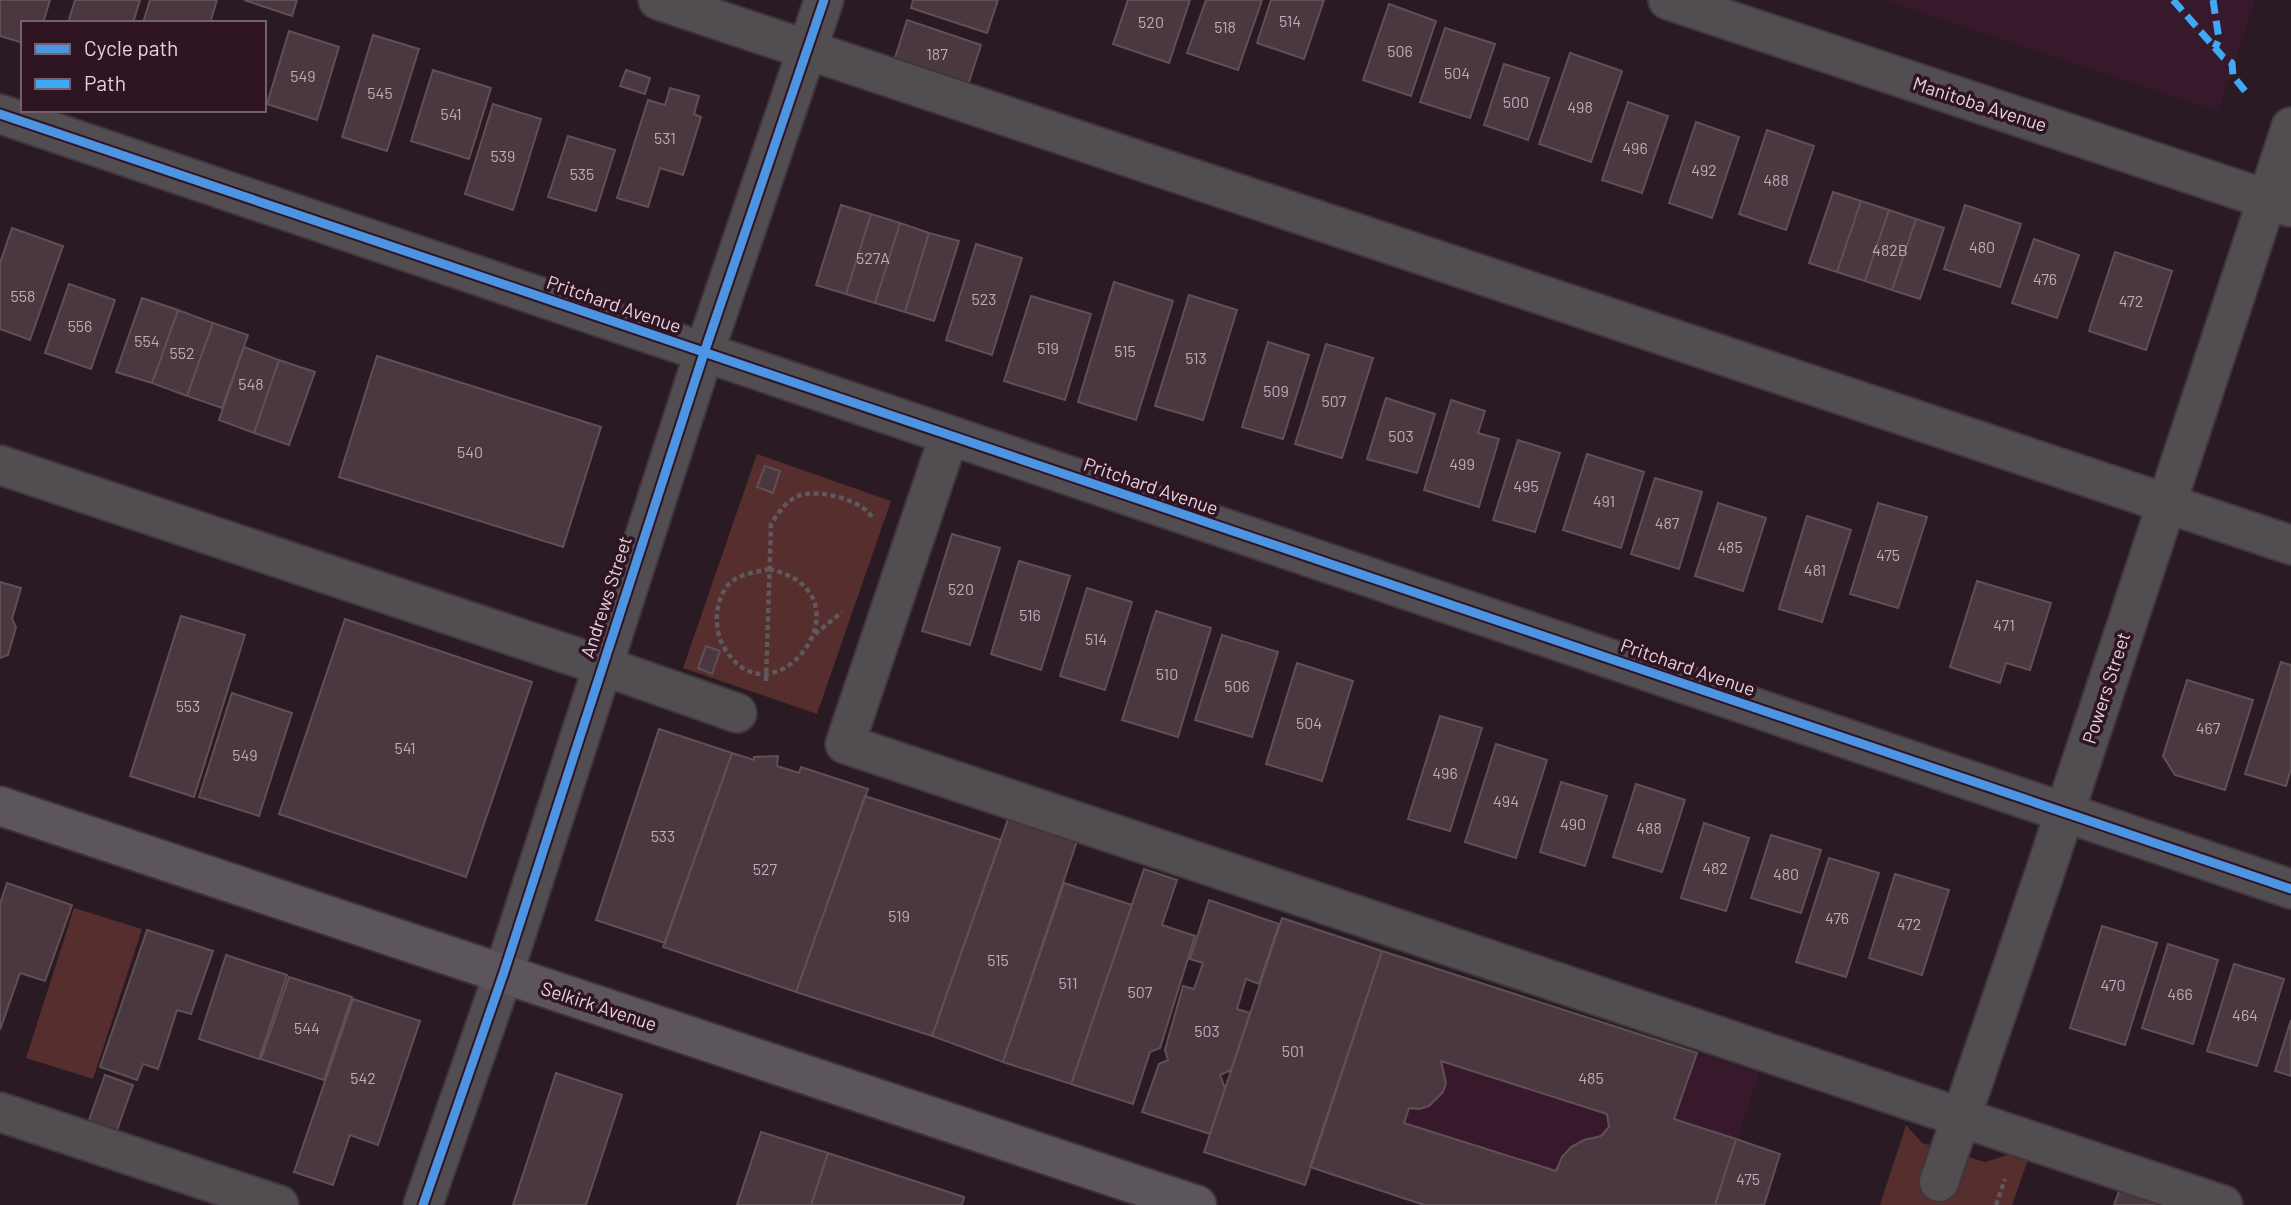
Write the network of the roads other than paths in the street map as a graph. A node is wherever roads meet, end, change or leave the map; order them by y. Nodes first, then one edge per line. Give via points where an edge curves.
1 (657, 0) edge
2 (824, 0) edge
3 (1668, 0) edge
4 (807, 50) junction
5 (0, 114) edge
6 (2291, 127) edge
7 (2279, 204) edge
8 (705, 353) junction
9 (949, 436) junction
10 (0, 465) edge
11 (2165, 503) junction
12 (2291, 545) edge
13 (603, 666) junction
14 (737, 713) dead end
15 (0, 806) edge
16 (2065, 813) junction
17 (2291, 889) edge
18 (503, 975) junction
19 (0, 1112) edge
20 (1963, 1117) junction
21 (1939, 1182) dead end
22 (279, 1205) edge
23 (423, 1205) edge
24 (1197, 1205) edge
25 (2223, 1205) edge

1 - 4 street
2 - 4 street, Andrews Street
3 - 7 street, Manitoba Avenue
4 - 8 street, Andrews Street
4 - 11 street
5 - 8 street, Pritchard Avenue
6 - 7 street, Powers Street
7 - 11 street, Powers Street
8 - 9 street, Pritchard Avenue
8 - 13 street, Andrews Street
9 - 16 street, Pritchard Avenue
9 - 20 street via 845,744
10 - 13 street
11 - 12 street
11 - 16 street, Powers Street
13 - 14 street
13 - 18 street, Andrews Street
15 - 18 main road, Selkirk Avenue
16 - 17 street, Pritchard Avenue
16 - 20 street, Powers Street
18 - 23 street, Andrews Street
18 - 24 main road, Selkirk Avenue
19 - 22 street
20 - 21 street, Powers Street
20 - 25 street

